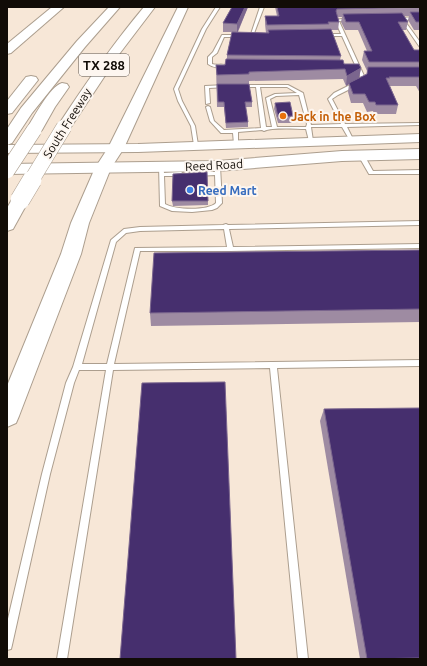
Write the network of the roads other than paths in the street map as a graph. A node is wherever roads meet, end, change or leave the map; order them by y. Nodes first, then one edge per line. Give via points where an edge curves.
1 (59, 7) edge
2 (114, 7) edge
3 (128, 7) edge
4 (150, 7) edge
5 (183, 7) edge
6 (218, 7) edge
7 (262, 7) edge
8 (402, 18) junction
9 (420, 18) edge
10 (359, 19) edge
11 (388, 19) edge
12 (315, 35) edge
13 (344, 35) junction
14 (251, 36) junction
15 (257, 36) edge
16 (420, 45) edge
17 (7, 50) edge
18 (228, 66) edge
19 (350, 67) edge
20 (357, 67) junction
21 (38, 72) dead end
22 (361, 74) junction
23 (368, 74) edge
24 (228, 86) edge
25 (236, 86) edge
26 (258, 86) junction
27 (301, 94) junction
28 (7, 110) edge
29 (420, 124) edge
30 (344, 125) junction
31 (275, 128) junction
32 (264, 130) junction
33 (309, 132) junction
34 (11, 135) edge
35 (236, 138) junction
36 (420, 138) edge
37 (351, 139) junction
38 (196, 145) junction
39 (116, 148) junction
40 (7, 150) edge
41 (420, 154) edge
42 (361, 156) junction
43 (103, 168) junction
44 (7, 170) edge
45 (217, 170) junction
46 (162, 171) junction
47 (420, 172) edge
48 (185, 174) edge
49 (193, 174) edge
50 (420, 223) edge
51 (7, 225) edge
52 (226, 226) junction
53 (420, 246) edge
54 (230, 249) junction
55 (420, 363) edge
56 (273, 365) junction
57 (77, 367) junction
58 (110, 367) junction
59 (7, 416) edge
60 (7, 645) edge
61 (62, 659) edge
62 (303, 659) edge

1 - 17 highway
2 - 34 highway via 26,111
3 - 44 highway, bridge via 108,25 48,106
4 - 51 highway, South Freeway / TX 288, bridge via 96,76
5 - 39 highway
6 - 38 lane via 204,29 176,90 193,126
7 - 14 lane
8 - 9 lane
8 - 11 lane
8 - 16 lane
10 - 13 lane via 337,20
12 - 13 lane
13 - 20 lane
14 - 15 lane
14 - 18 lane via 223,36 210,61 213,66
19 - 20 lane
20 - 22 lane
21 - 28 highway
22 - 23 lane
22 - 30 lane via 362,81 330,99
24 - 35 lane via 207,87 208,105 212,121 223,132
25 - 26 lane
26 - 27 lane via 288,86
26 - 32 lane
27 - 31 lane via 275,95 268,99
27 - 33 lane
29 - 30 lane
30 - 33 lane
30 - 37 lane
31 - 32 lane
31 - 33 lane
32 - 35 lane
33 - 35 street, Reed Road
33 - 37 street, Reed Road
35 - 38 street, Reed Road
36 - 37 street, Reed Road
37 - 42 street
38 - 39 street, Reed Road
39 - 40 street, Reed Road
39 - 43 highway
41 - 42 street, Reed Road
42 - 45 street, Reed Road
42 - 47 lane via 371,173
43 - 44 street, Reed Road
43 - 46 street, Reed Road
43 - 59 highway
45 - 46 street, Reed Road
45 - 46 lane via 219,203 210,209 166,209 162,205
45 - 49 lane
46 - 48 lane
50 - 52 lane
52 - 54 lane
52 - 57 lane via 124,231 113,241
53 - 54 lane
54 - 58 lane via 137,249
55 - 56 lane
56 - 58 lane
56 - 62 lane
57 - 58 lane
57 - 60 lane via 70,383 46,474
58 - 61 lane

